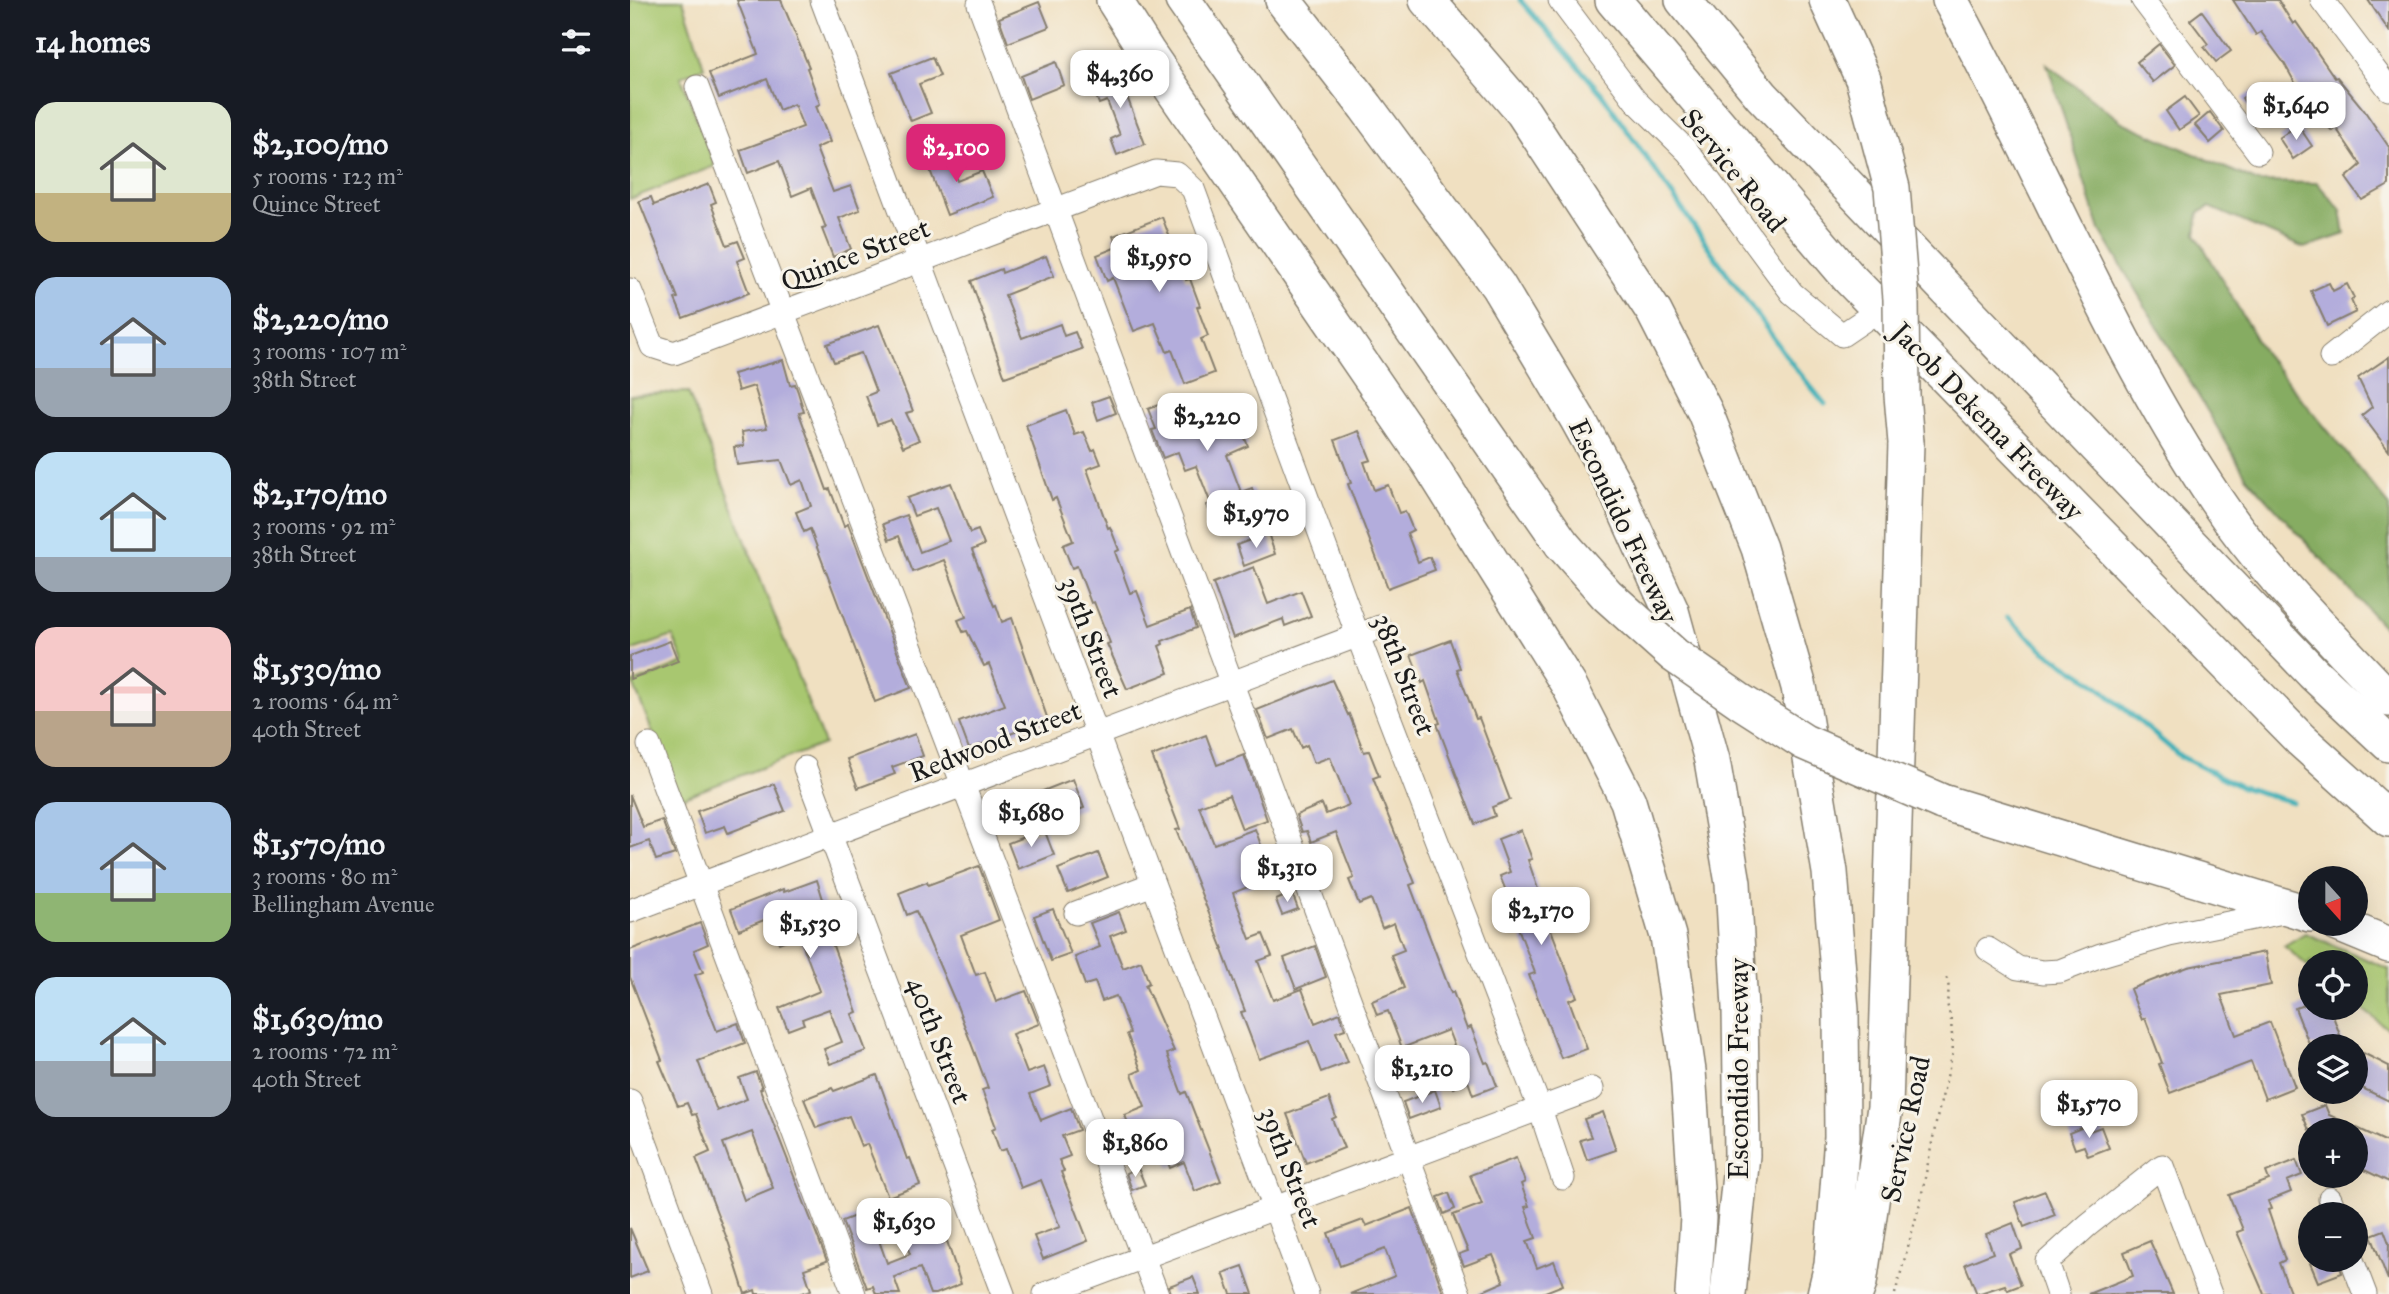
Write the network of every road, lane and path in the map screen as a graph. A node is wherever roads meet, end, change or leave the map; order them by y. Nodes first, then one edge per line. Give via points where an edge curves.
1 (821, 0) edge
2 (1114, 0) edge
3 (1183, 0) edge
4 (1283, 0) edge
5 (1427, 0) edge
6 (1560, 0) edge
7 (1613, 0) edge
8 (1683, 0) edge
9 (1827, 0) edge
10 (1950, 0) edge
11 (2143, 0) edge
12 (2322, 0) edge
13 (979, 4) dead end
14 (697, 88) dead end
15 (2389, 89) edge
16 (2258, 152) dead end
17 (1193, 189) joint
18 (1057, 209) junction
19 (919, 261) junction
20 (630, 290) edge
21 (1879, 310) junction
22 (783, 312) junction
23 (2389, 312) edge
24 (2331, 357) dead end
25 (1380, 627) dead end
26 (1358, 636) junction
27 (1233, 683) junction
28 (2389, 699) edge
29 (1097, 734) junction
30 (2389, 744) edge
31 (649, 745) dead end
32 (806, 768) dead end
33 (963, 785) junction
34 (2389, 819) edge
35 (831, 835) junction
36 (701, 884) junction
37 (1153, 884) junction
38 (630, 911) edge
39 (2298, 911) edge
40 (1076, 913) dead end
41 (2298, 913) edge
42 (2367, 936) edge
43 (2389, 945) edge
44 (1988, 949) dead end
45 (1946, 975) dead end
46 (1592, 1089) dead end
47 (630, 1101) edge
48 (1540, 1108) junction
49 (1409, 1158) junction
50 (1563, 1178) dead end
51 (1275, 1208) junction
52 (1143, 1257) junction
53 (2357, 1272) edge
54 (701, 1294) edge
55 (854, 1294) edge
56 (1003, 1294) edge
57 (1045, 1294) edge
58 (1157, 1294) edge
59 (1307, 1294) edge
60 (1459, 1294) edge
61 (1693, 1294) edge
62 (1728, 1294) edge
63 (1825, 1294) edge
64 (1855, 1294) edge
65 (1895, 1294) edge
66 (2058, 1294) edge
67 (2210, 1294) edge
68 (2365, 1294) edge

1 - 19 street, 39th Street
2 - 61 highway via 1435,472 1570,687 1628,801 1668,936 1688,1071 1698,1218
3 - 39 highway, bridge via 1562,544 1607,595 1674,655 1804,741 1942,803
4 - 62 highway, Escondido Freeway via 1498,286 1613,483 1671,611 1712,760 1733,883 1742,1154
5 - 63 highway via 1523,112 1654,313 1705,412 1759,548 1799,687 1830,872 1841,1010 1842,1138 1832,1265
6 - 21 street, Service Road via 1636,100 1688,152 1792,293 1842,335
7 - 21 highway, Jacob Dekema Freeway
8 - 30 highway via 1762,96 2304,663
9 - 64 highway, bridge via 1863,79 1892,188 1906,443 1885,1107
10 - 28 highway via 2172,433 2217,502 2279,582
11 - 16 street
12 - 15 street
13 - 18 street
14 - 22 street
17 - 18 street, Quince Street via 1177,174 1156,172
17 - 26 street, 38th Street
18 - 19 street, Quince Street
18 - 27 street
19 - 22 street, Quince Street
19 - 29 street, 39th Street
20 - 22 street, Quince Street via 652,346 674,353
21 - 34 highway, Jacob Dekema Freeway via 2301,740
22 - 33 street
23 - 24 street
25 - 26 street, Redwood Street
26 - 27 street, Redwood Street
26 - 48 street, 38th Street
27 - 29 street, Redwood Street
27 - 49 street
29 - 33 street, Redwood Street
29 - 37 street, 39th Street
31 - 36 street
32 - 35 street, 40th Street
33 - 35 street, Redwood Street
33 - 52 street
35 - 36 street, Redwood Street
35 - 56 street, 40th Street
36 - 38 street, Redwood Street
36 - 55 street
37 - 40 street
37 - 51 street, 39th Street
41 - 44 street via 2169,934 2060,971 2018,968
42 - 43 highway
45 - 65 path, Service Road via 1953,1052
46 - 48 street
47 - 54 street
48 - 49 street
48 - 50 street, 38th Street
49 - 51 street
49 - 60 street
51 - 52 street
51 - 59 street, 39th Street
52 - 57 street
52 - 58 street
53 - 68 street
66 - 67 street via 2047,1262 2162,1166

